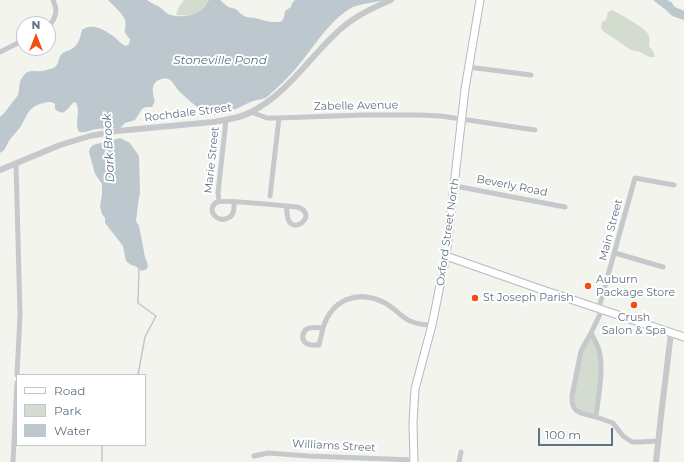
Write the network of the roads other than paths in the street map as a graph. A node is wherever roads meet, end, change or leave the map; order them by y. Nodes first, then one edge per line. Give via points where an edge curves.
1 (52, 0) edge
2 (391, 0) edge
3 (480, 0) edge
4 (55, 16) edge
5 (16, 44) edge
6 (0, 52) edge
7 (468, 67) junction
8 (531, 75) dead end
9 (251, 112) junction
10 (279, 118) junction
11 (462, 119) junction
12 (226, 120) junction
13 (535, 130) dead end
14 (16, 163) junction
15 (0, 170) edge
16 (674, 185) dead end
17 (454, 186) junction
18 (270, 196) dead end
19 (219, 202) junction
20 (234, 202) junction
21 (286, 206) junction
22 (565, 207) dead end
23 (615, 253) junction
24 (446, 256) junction
25 (663, 267) dead end
26 (602, 310) junction
27 (432, 325) junction
28 (323, 328) junction
29 (591, 332) junction
30 (671, 333) junction
31 (684, 337) edge
32 (17, 374) edge
33 (16, 403) edge
34 (596, 417) junction
35 (658, 441) junction
36 (461, 452) dead end
37 (254, 456) dead end
38 (414, 461) edge
39 (13, 462) edge
40 (459, 462) edge
41 (656, 462) edge

1 - 4 street via 55,6
2 - 9 street, Rochdale Street via 357,16 345,25 325,43 281,92
3 - 7 main road, Oxford Street North
5 - 6 street
7 - 8 street
7 - 11 main road, Oxford Street North
9 - 10 street, Zabelle Avenue via 267,118
9 - 12 street, Rochdale Street
10 - 11 street, Zabelle Avenue via 420,115
10 - 18 street
11 - 13 street, Zabelle Avenue
11 - 17 main road, Oxford Street North
12 - 14 street, Rochdale Street via 90,136
12 - 19 street, Marie Street
14 - 15 street, Rochdale Street
14 - 32 street via 20,315
16 - 23 street, Main Street via 635,178
17 - 22 street, Beverly Road
17 - 24 main road, Oxford Street North
19 - 20 street
19 - 20 street via 214,205 214,216 224,219 229,218 234,212
20 - 21 street
21 - 21 street via 303,209 306,214 304,222 297,225 290,222
23 - 25 street
23 - 26 street, Main Street via 600,304
24 - 26 main road
24 - 27 main road, Oxford Street North
26 - 29 street
26 - 30 main road
27 - 28 street via 412,322 386,303 360,297 339,303
27 - 38 main road, Oxford Street North via 416,389 413,423
28 - 28 street via 307,329 303,335 307,344 320,345
29 - 34 street via 598,347 601,373
29 - 34 street via 581,351 572,401 577,411
30 - 31 main road
30 - 35 street
33 - 39 street
34 - 35 street via 613,423 623,436 632,442
35 - 41 street
36 - 40 street
37 - 38 street, Williams Street via 268,453

